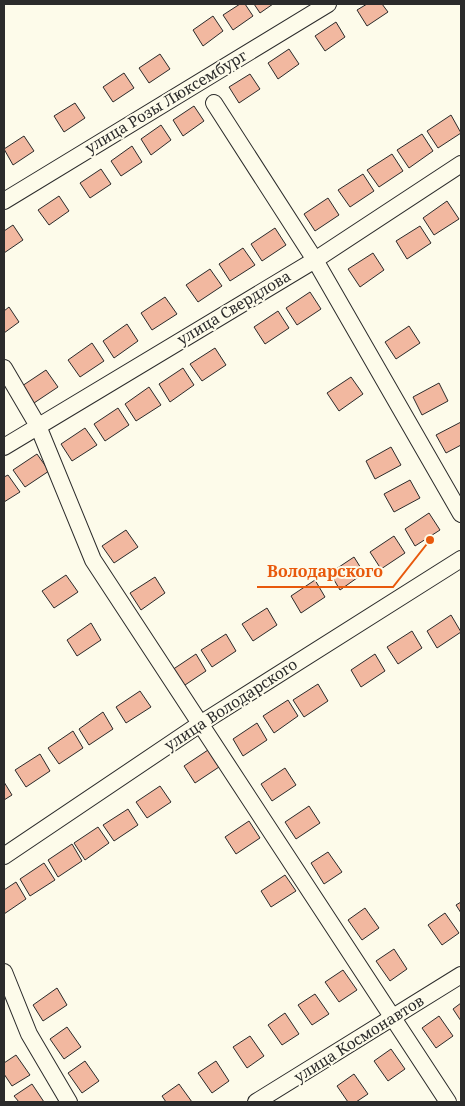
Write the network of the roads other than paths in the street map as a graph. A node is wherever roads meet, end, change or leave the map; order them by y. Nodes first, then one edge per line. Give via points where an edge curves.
1 (328, 4) edge
2 (214, 103) dead end
3 (461, 164) edge
4 (4, 201) edge
5 (315, 260) junction
6 (4, 368) edge
7 (38, 426) junction
8 (4, 447) edge
9 (461, 514) edge
10 (461, 559) edge
11 (200, 724) junction
12 (4, 856) edge
13 (4, 972) edge
14 (461, 975) edge
15 (393, 1017) junction
16 (69, 1102) edge
17 (256, 1102) edge
18 (448, 1102) edge

1 - 4 street, улица Розы Люксембург
2 - 5 street
3 - 5 street, улица Свердлова
5 - 7 street, улица Свердлова
5 - 9 street
6 - 7 street
7 - 8 street, улица Свердлова
7 - 11 street via 93,560
10 - 11 street, улица Володарского
11 - 12 street, улица Володарского
11 - 15 street
13 - 16 street via 29,1034
14 - 15 street, улица Космонавтов
15 - 17 street, улица Космонавтов
15 - 18 street

